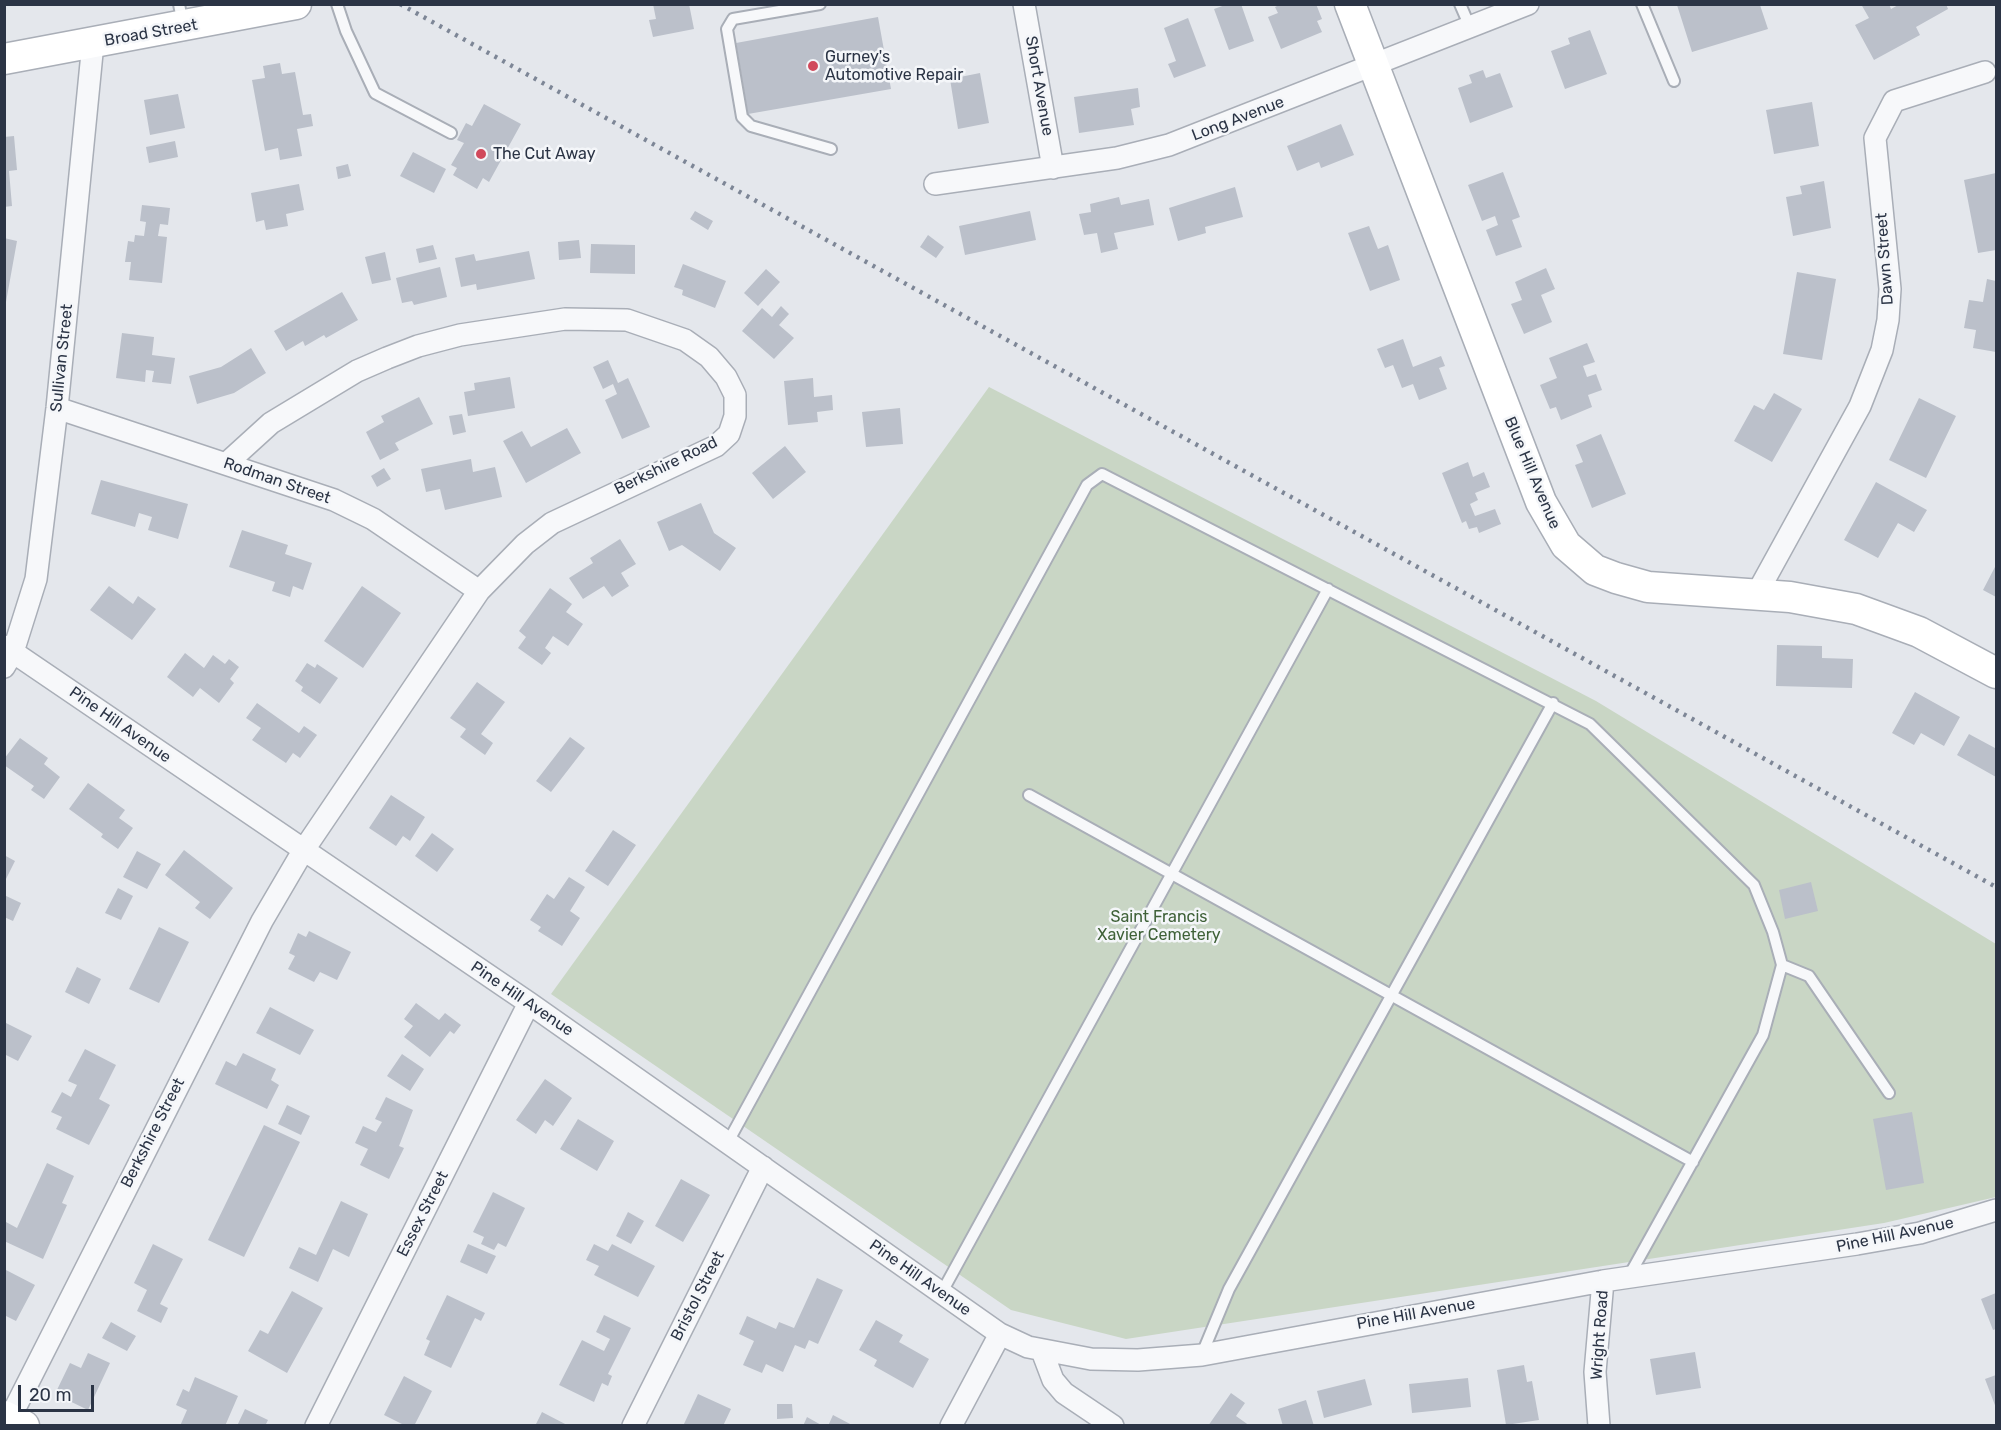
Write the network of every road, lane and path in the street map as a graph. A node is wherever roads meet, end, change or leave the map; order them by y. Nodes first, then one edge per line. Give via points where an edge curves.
1 (296, 4) edge
2 (337, 4) edge
3 (820, 4) edge
4 (1024, 4) edge
5 (1350, 4) edge
6 (1460, 4) edge
7 (1528, 4) edge
8 (1642, 4) edge
9 (181, 16) edge
10 (1470, 27) junction
11 (93, 44) junction
12 (4, 59) edge
13 (1373, 66) junction
14 (1985, 72) dead end
15 (1674, 81) dead end
16 (451, 133) dead end
17 (831, 149) dead end
18 (1053, 168) junction
19 (935, 184) dead end
20 (57, 408) junction
21 (227, 463) junction
22 (1328, 589) junction
23 (479, 591) junction
24 (1756, 595) junction
25 (7, 655) edge
26 (1996, 673) edge
27 (1553, 703) junction
28 (1029, 795) dead end
29 (303, 851) junction
30 (1173, 875) junction
31 (1782, 965) junction
32 (1390, 995) junction
33 (529, 1003) junction
34 (1889, 1093) dead end
35 (728, 1142) junction
36 (1694, 1162) junction
37 (763, 1167) junction
38 (1996, 1210) edge
39 (1628, 1278) junction
40 (1603, 1281) junction
41 (942, 1293) junction
42 (1000, 1334) junction
43 (1042, 1351) junction
44 (1202, 1355) junction
45 (13, 1420) edge
46 (316, 1425) edge
47 (633, 1425) edge
48 (951, 1425) edge
49 (1113, 1425) edge
50 (1599, 1425) edge

1 - 9 street, Broad Street
2 - 16 lane via 375,93
3 - 17 lane via 733,19 727,29 742,117 751,126
4 - 18 street, Short Avenue
5 - 13 street, Blue Hill Avenue
6 - 10 lane
7 - 10 street, Long Avenue
8 - 15 lane
9 - 11 street, Broad Street
10 - 13 street, Long Avenue
11 - 12 street, Broad Street
11 - 20 street, Sullivan Street
13 - 18 street, Long Avenue via 1169,145 1135,155
13 - 24 street, Blue Hill Avenue via 1541,502 1560,538 1595,570 1616,579 1672,590
14 - 24 street, Dawn Street via 1894,101 1875,138 1890,290 1882,350 1860,406
18 - 19 street, Long Avenue
20 - 21 street, Rodman Street
20 - 25 street, Sullivan Street via 36,579
21 - 23 street, Rodman Street via 333,500 373,519
21 - 23 street, Berkshire Road via 271,423 357,371 418,346 460,335 596,317 656,328 685,340 709,357 735,395 735,416 729,434 716,446 552,523 525,544
22 - 27 lane
22 - 30 lane
22 - 35 lane via 1102,474 1087,485
23 - 29 street, Berkshire Road
24 - 26 street, Blue Hill Avenue via 1823,602 1887,619
25 - 29 street, Pine Hill Avenue
27 - 31 lane via 1590,724 1754,885
27 - 32 lane
28 - 30 lane
29 - 33 street, Pine Hill Avenue
29 - 45 street, Berkshire Street via 234,973
30 - 32 lane
30 - 41 lane
31 - 34 lane via 1809,976
31 - 36 lane via 1763,1035
32 - 36 lane
32 - 44 lane via 1229,1289
33 - 35 street, Pine Hill Avenue
33 - 46 street, Essex Street
35 - 37 street, Pine Hill Avenue
36 - 39 lane
37 - 41 street, Pine Hill Avenue
37 - 47 street, Bristol Street
38 - 39 street, Pine Hill Avenue via 1899,1237
39 - 40 street, Pine Hill Avenue
40 - 44 street, Pine Hill Avenue
40 - 50 street, Wright Road via 1595,1372
41 - 42 street, Pine Hill Avenue
42 - 43 street, Pine Hill Avenue
42 - 48 street
43 - 44 street, Pine Hill Avenue via 1091,1359
43 - 49 street via 1053,1380 1064,1393

